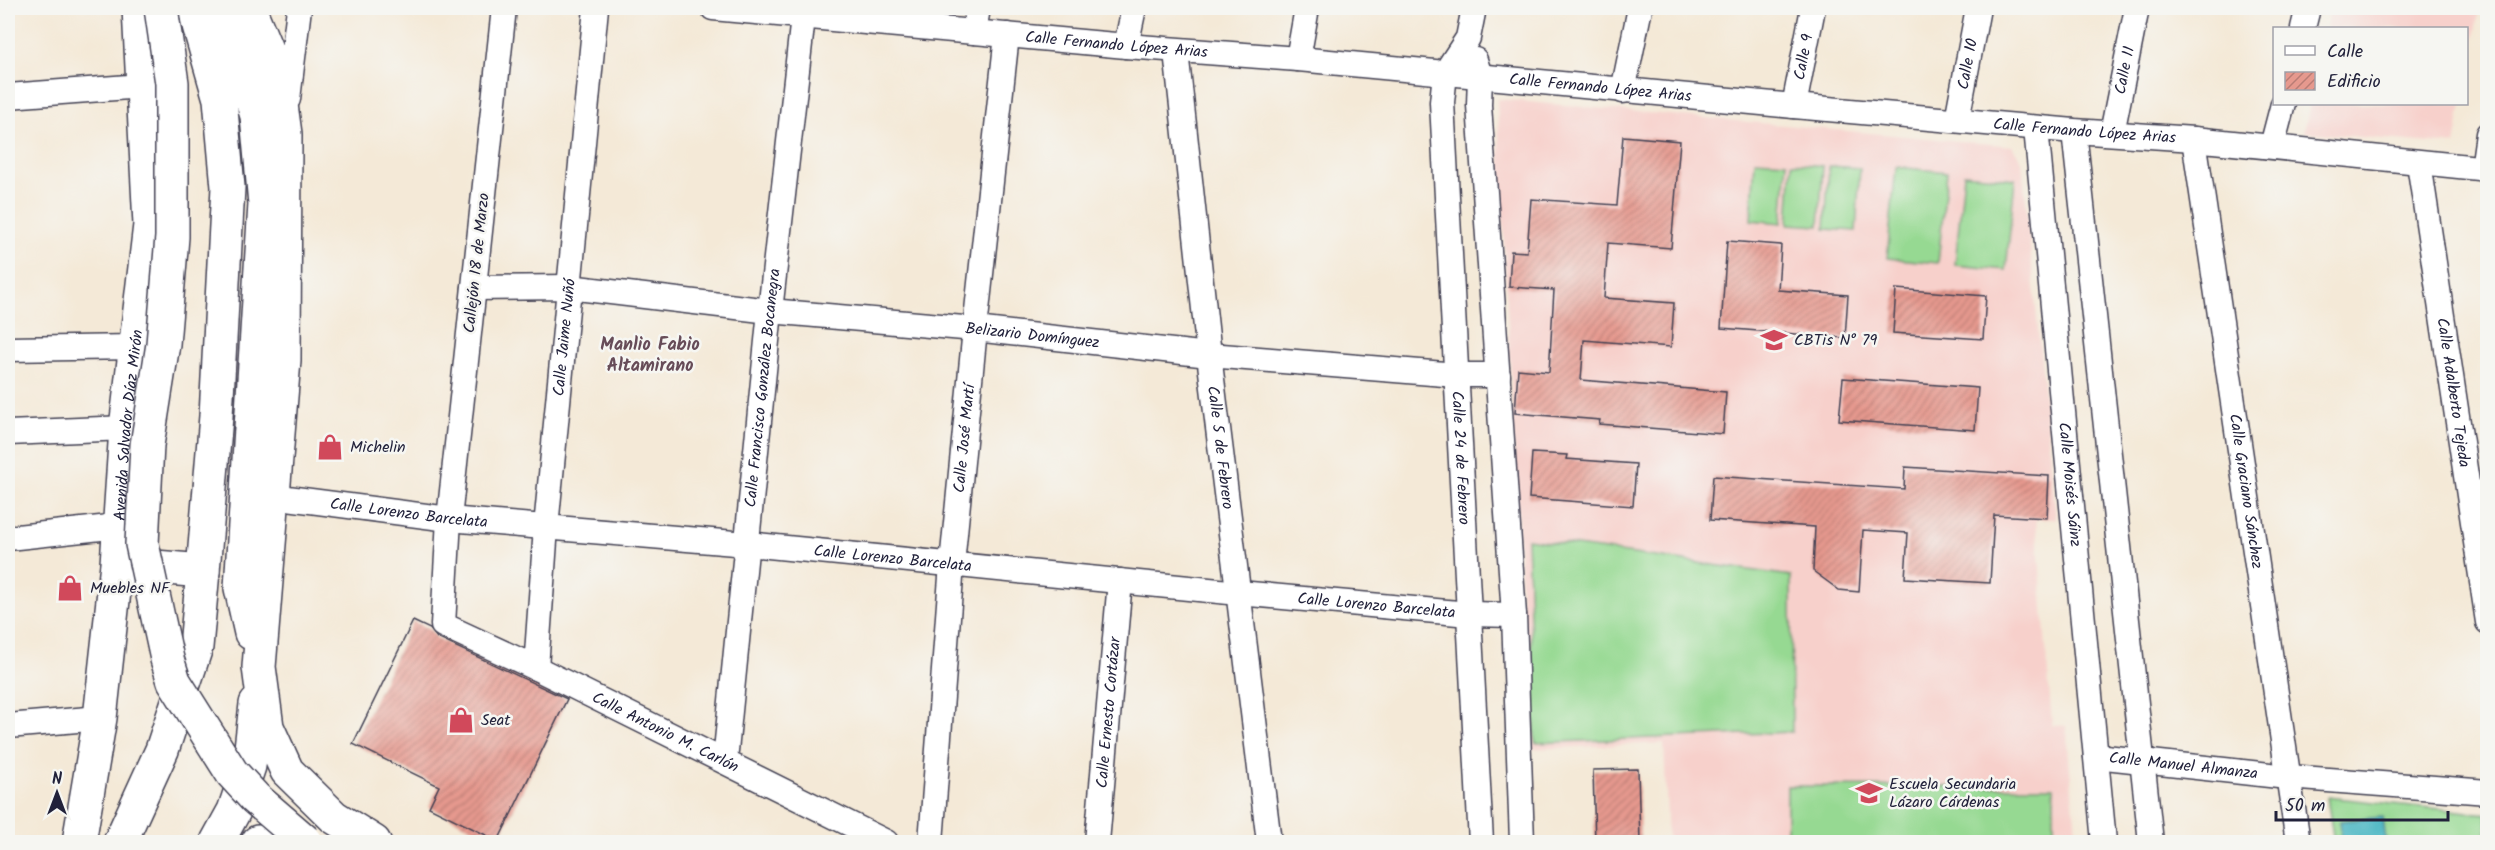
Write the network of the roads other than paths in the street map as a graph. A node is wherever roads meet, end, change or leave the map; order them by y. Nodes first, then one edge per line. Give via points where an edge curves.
1 (139, 8) edge
2 (161, 8) edge
3 (194, 8) edge
4 (224, 8) edge
5 (249, 8) edge
6 (299, 8) edge
7 (504, 8) edge
8 (596, 8) edge
9 (714, 8) edge
10 (978, 8) edge
11 (1134, 8) edge
12 (1307, 8) edge
13 (1474, 8) edge
14 (1640, 8) edge
15 (1814, 8) edge
16 (1978, 8) edge
17 (2137, 8) edge
18 (2308, 8) edge
19 (803, 12) edge
20 (2302, 27) edge
21 (974, 32) junction
22 (1007, 35) junction
23 (1468, 38) junction
24 (1126, 46) junction
25 (1176, 51) junction
26 (1298, 59) junction
27 (1445, 73) junction
28 (1480, 76) junction
29 (142, 86) junction
30 (1623, 91) junction
31 (8, 96) edge
32 (2283, 105) edge
33 (1794, 106) junction
34 (1957, 120) junction
35 (2036, 128) junction
36 (2074, 131) junction
37 (2112, 133) junction
38 (285, 134) junction
39 (2487, 134) edge
40 (2194, 139) junction
41 (2272, 146) junction
42 (2419, 163) junction
43 (2485, 169) edge
44 (569, 287) junction
45 (474, 288) junction
46 (770, 311) junction
47 (975, 329) junction
48 (136, 348) junction
49 (8, 349) edge
50 (1209, 355) junction
51 (1457, 375) junction
52 (1498, 375) junction
53 (126, 428) junction
54 (8, 433) edge
55 (272, 496) junction
56 (449, 519) junction
57 (119, 526) junction
58 (546, 527) junction
59 (8, 538) edge
60 (747, 544) junction
61 (117, 564) junction
62 (952, 564) junction
63 (203, 571) junction
64 (1120, 581) junction
65 (1239, 593) junction
66 (1469, 614) junction
67 (1514, 615) junction
68 (2487, 622) edge
69 (443, 625) joint
70 (536, 668) junction
71 (260, 674) junction
72 (100, 718) junction
73 (8, 726) edge
74 (2096, 756) junction
75 (725, 761) junction
76 (2144, 762) junction
77 (2288, 777) junction
78 (2487, 792) edge
79 (80, 843) edge
80 (120, 843) edge
81 (217, 843) edge
82 (258, 843) edge
83 (263, 843) edge
84 (306, 843) edge
85 (374, 843) edge
86 (886, 843) edge
87 (931, 843) edge
88 (1097, 843) edge
89 (1269, 843) edge
90 (1481, 843) edge
91 (1522, 843) edge
92 (2104, 843) edge
93 (2151, 843) edge
94 (2298, 843) edge

1 - 29 main road, Avenida Salvador Díaz Mirón
2 - 84 main road, Avenida Salvador Díaz Mirón, bridge via 172,83 172,237 163,344 147,445 142,544 174,681 232,773
3 - 63 main road via 220,99 228,188
4 - 71 main road via 257,116 265,204 241,588
5 - 38 main road via 277,76
6 - 38 street
7 - 45 street, Callejón 18 de Marzo
8 - 44 street, Calle Jaime Nuñó
9 - 19 street, Calle Fernando López Arias
10 - 21 street
11 - 24 street
12 - 26 street
13 - 23 street
14 - 30 street
15 - 33 street, Calle 9
16 - 34 street, Calle 10
17 - 37 street, Calle 11
18 - 20 street
19 - 21 street, Calle Fernando López Arias
19 - 46 street, Calle Francisco González Bocanegra
21 - 22 street, Calle Fernando López Arias
22 - 24 street, Calle Fernando López Arias
22 - 47 street, Calle José Martí
23 - 27 street
23 - 28 street
24 - 25 street, Calle Fernando López Arias
25 - 26 street, Calle Fernando López Arias
25 - 50 street, Calle 5 de Febrero
26 - 27 street, Calle Fernando López Arias
27 - 28 street, Calle Fernando López Arias
27 - 51 street, Calle 24 de Febrero via 1442,102
28 - 30 street, Calle Fernando López Arias
28 - 52 street
29 - 31 street
29 - 48 main road, Avenida Salvador Díaz Mirón via 150,225
30 - 33 street, Calle Fernando López Arias
32 - 41 street
33 - 34 street, Calle Fernando López Arias
34 - 35 street, Calle Fernando López Arias
35 - 36 street, Calle Fernando López Arias
35 - 74 street, Calle Moisés Sáinz
36 - 37 street, Calle Fernando López Arias
36 - 76 street
37 - 40 street, Calle Fernando López Arias
38 - 55 main road via 284,360
39 - 43 street
40 - 41 street, Calle Fernando López Arias
40 - 77 street, Calle Graciano Sánchez
41 - 42 street, Calle Fernando López Arias
42 - 43 street, Calle Fernando López Arias
42 - 68 street, Calle Adalberto Tejeda
44 - 45 street, Belizario Domínguez
44 - 46 street, Belizario Domínguez
44 - 58 street, Calle Jaime Nuñó
45 - 56 street, Callejón 18 de Marzo
46 - 47 street, Belizario Domínguez
46 - 60 street, Calle Francisco González Bocanegra
47 - 50 street, Belizario Domínguez
47 - 62 street, Calle José Martí
48 - 49 street
48 - 53 main road, Avenida Salvador Díaz Mirón
50 - 51 street, Belizario Domínguez
50 - 65 street, Calle 5 de Febrero
51 - 52 street, Belizario Domínguez
51 - 66 street, Calle 24 de Febrero
52 - 67 street
53 - 54 street
53 - 57 main road, Avenida Salvador Díaz Mirón
55 - 56 street, Calle Lorenzo Barcelata
55 - 71 main road
56 - 58 street, Calle Lorenzo Barcelata
56 - 69 street, Callejón 18 de Marzo
57 - 59 street
57 - 61 main road, Avenida Salvador Díaz Mirón
58 - 60 street, Calle Lorenzo Barcelata
58 - 70 street, Calle Jaime Nuñó
60 - 62 street, Calle Lorenzo Barcelata
60 - 75 street, Calle Francisco González Bocanegra
61 - 63 main road
61 - 72 main road, Avenida Salvador Díaz Mirón
62 - 64 street, Calle Lorenzo Barcelata
62 - 87 street, Calle José Martí
63 - 80 main road via 196,647 162,750
64 - 65 street, Calle Lorenzo Barcelata
64 - 88 street, Calle Ernesto Cortázar
65 - 66 street, Calle Lorenzo Barcelata
65 - 89 street, Calle 5 de Febrero
66 - 67 street, Calle Lorenzo Barcelata
66 - 90 street, Calle 24 de Febrero
67 - 91 street
69 - 70 street, Calle Antonio M. Carlón
70 - 75 street, Calle Antonio M. Carlón
71 - 81 main road via 249,766 234,811
71 - 85 main road via 267,727 287,771 334,817
72 - 73 street
72 - 79 main road, Avenida Salvador Díaz Mirón
74 - 76 street, Calle Manuel Almanza
74 - 92 street, Calle Moisés Sáinz
75 - 86 street, Calle Antonio M. Carlón
76 - 77 street, Calle Manuel Almanza
76 - 93 street
77 - 78 street, Calle Manuel Almanza
77 - 94 street, Calle Graciano Sánchez
82 - 83 main road

